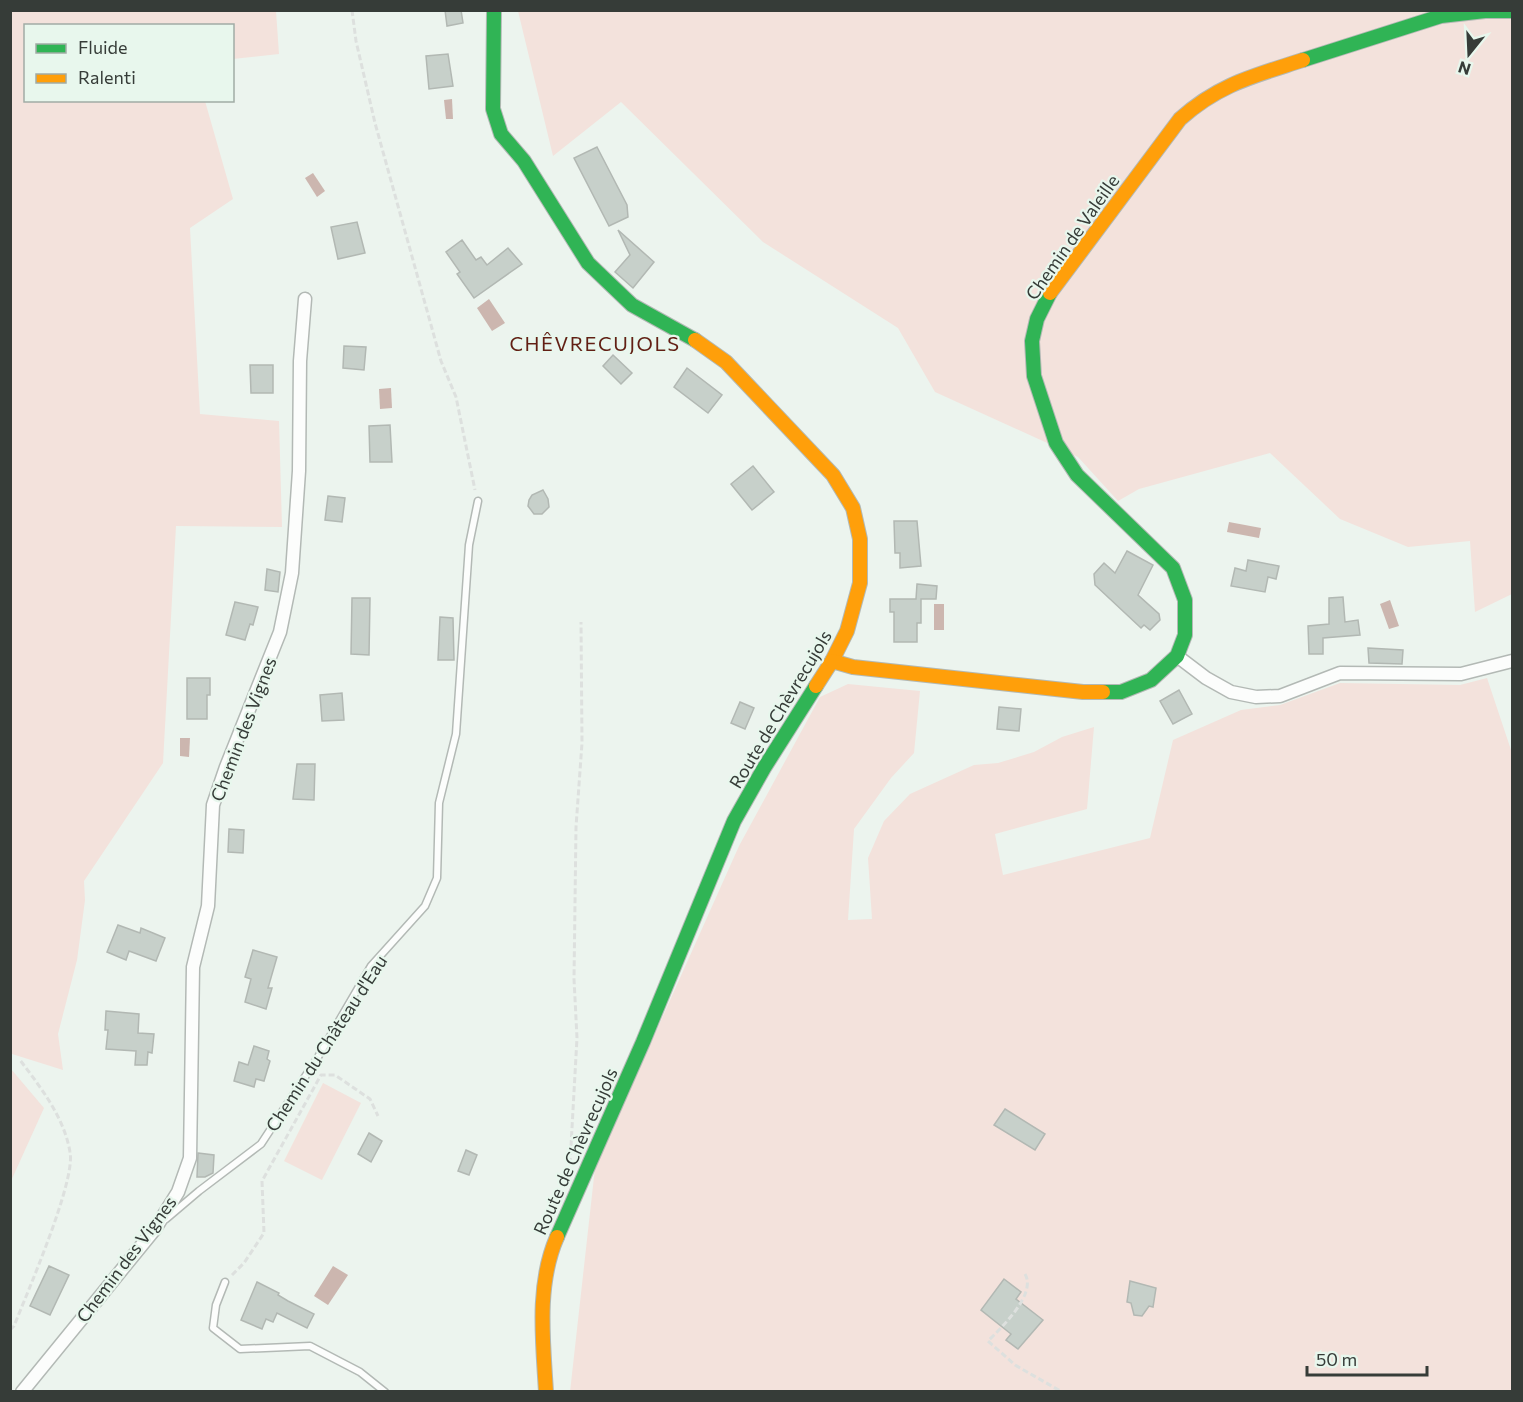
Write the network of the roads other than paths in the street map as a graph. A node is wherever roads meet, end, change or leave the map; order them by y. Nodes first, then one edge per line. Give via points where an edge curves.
1 (494, 10) edge
2 (1512, 11) edge
3 (305, 299) dead end
4 (478, 501) road end
5 (1177, 656) junction
6 (832, 661) junction
7 (1512, 661) edge
8 (154, 1229) junction
9 (225, 1282) road end
10 (22, 1392) edge
11 (386, 1392) edge
12 (546, 1392) edge

1 - 6 street, Route de Chèvrecujols via 493,109 501,134 525,160 588,263 632,305 688,335 726,362 833,475 853,507 860,539 860,583 847,631
2 - 5 street, Chemin de Valeille via 1441,16 1235,82 1200,101 1180,119 1047,297 1032,341 1034,376 1056,443 1077,474 1173,568 1185,600 1185,635
3 - 8 street, Chemin des Vignes via 292,573 280,632 213,805 208,906 193,967 190,1158 178,1192
4 - 8 lane, Chemin du Château d'Eau via 469,545 456,734 439,803 437,878 425,906 371,966 261,1144
5 - 6 street via 1151,680 1121,692 1083,692 905,673
5 - 7 street via 1231,692 1256,697 1280,696 1340,673 1461,674
6 - 12 street, Route de Chèvrecujols via 734,821 553,1246 543,1285
8 - 10 street, Chemin des Vignes
9 - 11 lane via 216,1305 213,1329 240,1349 310,1346 360,1372

